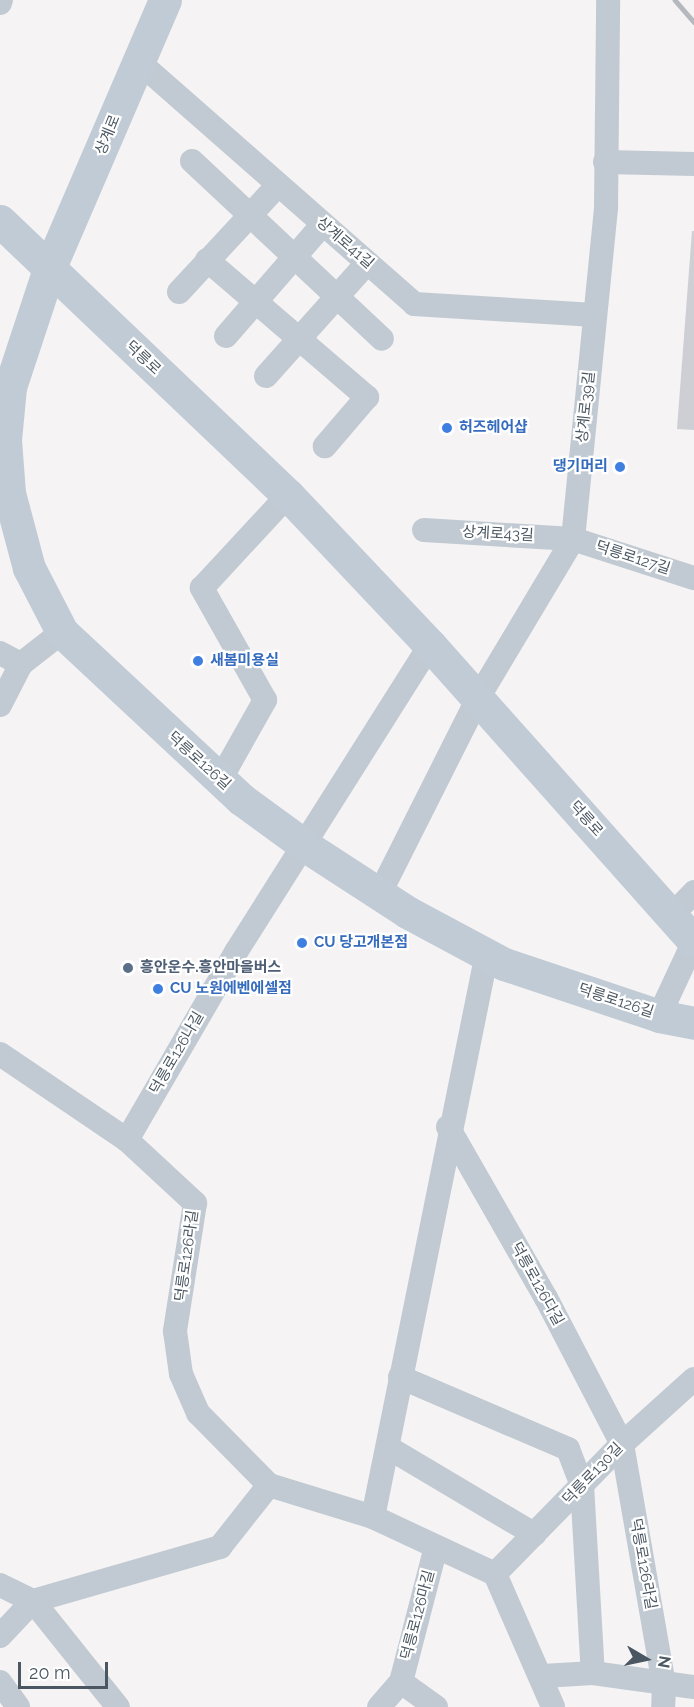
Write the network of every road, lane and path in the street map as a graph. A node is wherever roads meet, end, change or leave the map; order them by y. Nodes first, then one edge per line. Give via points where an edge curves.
1 (165, 0) edge
2 (608, 0) edge
3 (139, 62) junction
4 (192, 161) dead end
5 (605, 162) junction
6 (694, 164) edge
7 (278, 184) junction
8 (250, 215) junction
9 (0, 221) edge
10 (323, 224) junction
11 (295, 257) junction
12 (207, 260) junction
13 (367, 263) junction
14 (49, 269) junction
15 (179, 292) dead end
16 (337, 297) junction
17 (256, 302) junction
18 (595, 315) junction
19 (226, 336) dead end
20 (300, 339) junction
21 (382, 339) dead end
22 (266, 376) dead end
23 (325, 446) dead end
24 (288, 495) junction
25 (424, 530) dead end
26 (573, 538) junction
27 (694, 578) edge
28 (62, 632) junction
29 (430, 645) junction
30 (0, 653) edge
31 (21, 664) junction
32 (478, 698) junction
33 (0, 705) edge
34 (220, 780) junction
35 (304, 845) junction
36 (380, 893) junction
37 (683, 903) edge
38 (694, 941) edge
39 (487, 953) junction
40 (659, 1016) junction
41 (694, 1023) edge
42 (0, 1054) edge
43 (448, 1127) junction
44 (127, 1140) junction
45 (400, 1377) junction
46 (694, 1379) edge
47 (622, 1444) junction
48 (389, 1448) junction
49 (269, 1485) junction
50 (582, 1485) junction
51 (372, 1516) junction
52 (534, 1534) junction
53 (436, 1547) junction
54 (495, 1574) junction
55 (0, 1586) edge
56 (33, 1601) junction
57 (0, 1636) edge
58 (593, 1673) junction
59 (543, 1677) junction
60 (0, 1682) edge
61 (401, 1682) junction
62 (694, 1687) edge
63 (664, 1695) edge
64 (18, 1707) edge
65 (117, 1707) edge
66 (379, 1707) edge
67 (436, 1707) edge
68 (553, 1707) edge

1 - 3 main road, 상계로
2 - 5 street, 상계로39길
3 - 7 street, 상계로41길
3 - 14 main road, 상계로
4 - 8 street
5 - 6 street
5 - 18 street, 상계로39길 via 606,207
7 - 8 street
7 - 10 street, 상계로41길
8 - 11 street
8 - 12 street
9 - 14 main road, 덕릉로
10 - 11 street
10 - 13 street, 상계로41길
11 - 16 street
11 - 17 street
12 - 15 street
12 - 17 street
13 - 16 street
13 - 18 street, 상계로41길 via 414,304
14 - 24 main road, 덕릉로
14 - 28 main road, 덕릉로126길 via 10,387 5,440 9,493 29,568
16 - 20 street
16 - 21 street
17 - 19 street
17 - 20 street
18 - 26 street, 상계로39길
20 - 22 street
20 - 23 street via 367,397
24 - 29 main road, 덕릉로
24 - 34 street via 202,588 265,700
25 - 26 street, 상계로43길
26 - 27 street, 덕릉로127길
26 - 32 street, 상계로39길
28 - 31 street
28 - 34 main road, 덕릉로126길
29 - 32 main road, 덕릉로
29 - 35 street
30 - 31 street
31 - 33 street
32 - 36 street
32 - 37 main road, 덕릉로
34 - 35 main road, 덕릉로126길
35 - 36 main road, 덕릉로126길
35 - 44 street, 덕릉로126나길
36 - 39 main road, 덕릉로126길
37 - 38 main road, 덕릉로
38 - 40 street
39 - 40 main road, 덕릉로126길 via 504,964
39 - 43 street
40 - 41 main road, 덕릉로126길
42 - 44 street, 덕릉로126라길
43 - 45 street
43 - 47 street, 덕릉로126다길 via 546,1298
44 - 49 street, 덕릉로126라길 via 195,1203 176,1331 181,1374 198,1413
45 - 48 street
45 - 50 street via 568,1449
46 - 47 street, 덕릉로130길
47 - 50 street, 덕릉로130길
47 - 63 street, 덕릉로126라길
48 - 51 street
48 - 52 street
49 - 51 street, 덕릉로126라길
49 - 56 street via 220,1547
50 - 52 street, 덕릉로130길
50 - 58 street
51 - 53 street, 덕릉로126라길
52 - 54 street, 덕릉로130길
53 - 54 street, 덕릉로126라길
53 - 61 street, 덕릉로126마길
54 - 59 street
55 - 56 street
56 - 57 street
56 - 65 street
58 - 59 street
58 - 63 street
59 - 68 street
60 - 64 street
61 - 66 street, 덕릉로126마길
61 - 67 street
62 - 63 street

